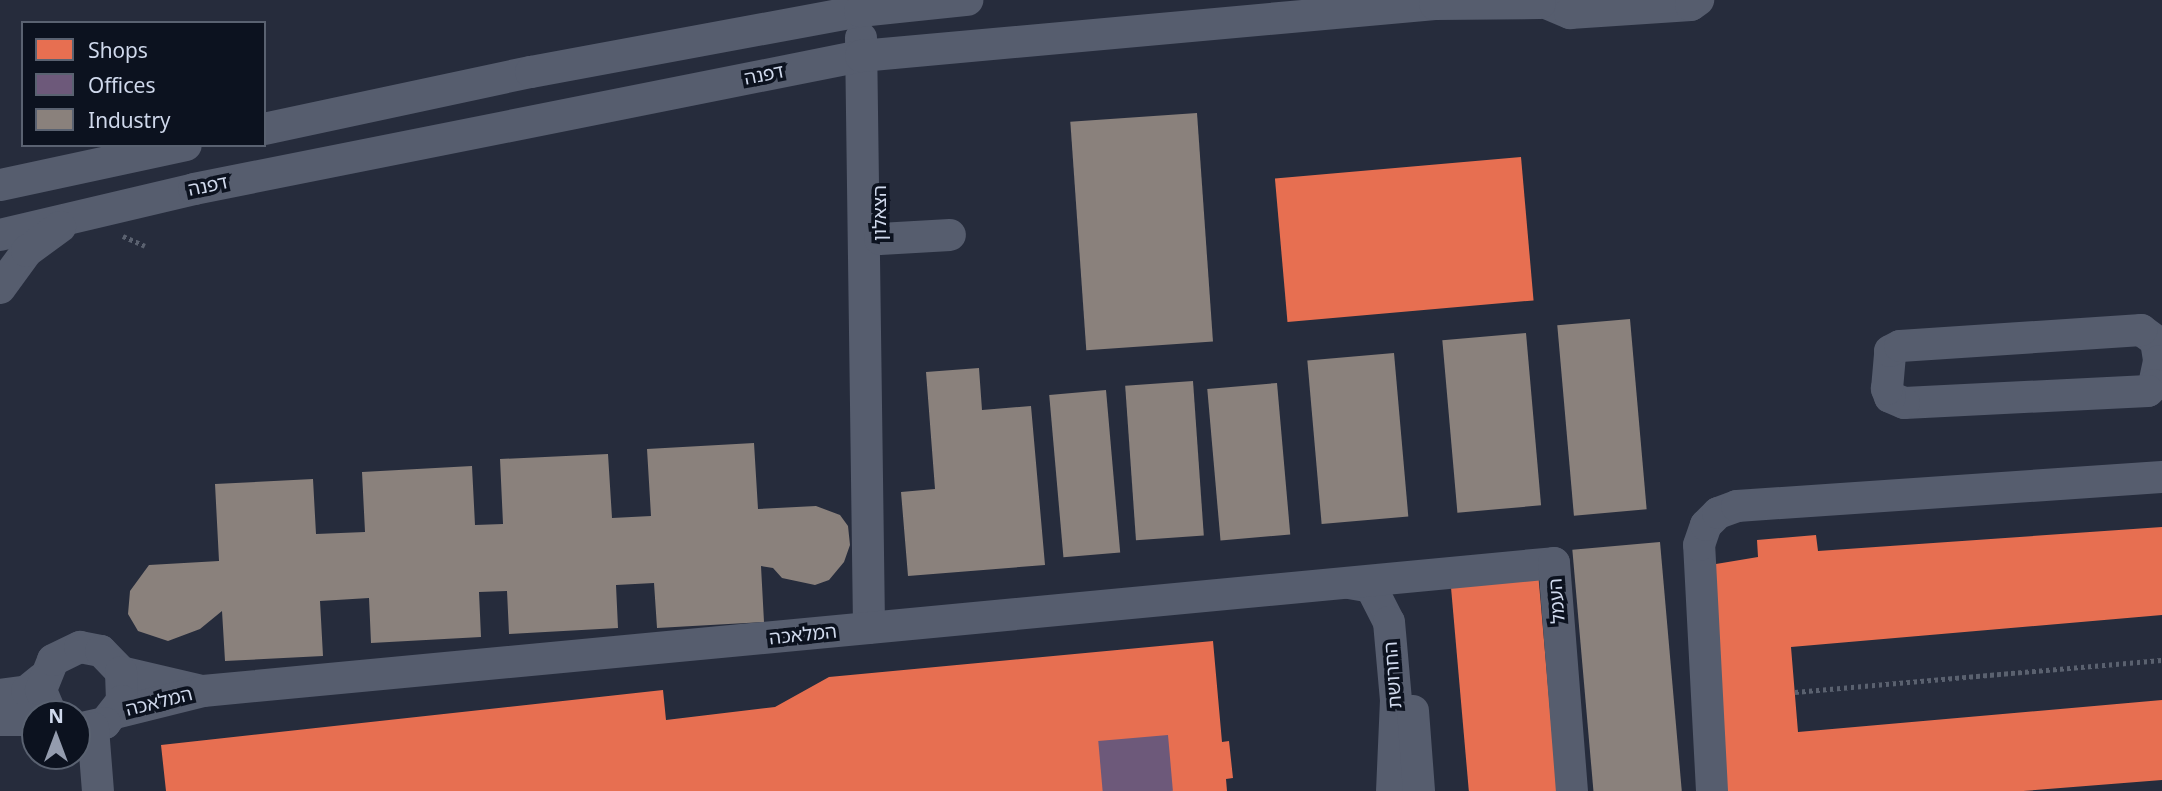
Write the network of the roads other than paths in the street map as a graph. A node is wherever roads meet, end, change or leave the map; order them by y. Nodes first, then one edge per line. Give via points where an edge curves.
1 (967, 0) edge
2 (1698, 0) edge
3 (1540, 2) edge
4 (869, 10) junction
5 (870, 55) junction
6 (266, 129) edge
7 (177, 147) edge
8 (0, 185) edge
9 (81, 217) junction
10 (0, 234) edge
11 (950, 236) dead end
12 (880, 239) junction
13 (0, 288) edge
14 (2160, 361) edge
15 (863, 407) junction
16 (2162, 477) edge
17 (1402, 577) junction
18 (1347, 582) junction
19 (869, 628) junction
20 (121, 672) junction
21 (42, 679) junction
22 (203, 691) junction
23 (0, 695) edge
24 (43, 700) edge
25 (0, 720) edge
26 (21, 720) edge
27 (95, 723) edge
28 (99, 791) edge
29 (1392, 791) edge
30 (1419, 791) edge
31 (1572, 791) edge
32 (1712, 791) edge

1 - 4 street
2 - 3 street, דפנה via 1690,5 1570,13
3 - 5 street, דפנה via 1435,4
4 - 5 street, הצאלון
4 - 6 street via 531,72
5 - 9 street, דפנה via 194,189
5 - 12 street, הצאלון
5 - 15 street, הצאלון
7 - 8 street
9 - 10 street, דפנה
9 - 13 street via 51,231 27,251
11 - 12 street
12 - 15 street, הצאלון via 882,392
14 - 14 street via 2156,341 2141,330 1899,346 1890,351 1887,389 1890,397 1904,404 2148,391
15 - 19 street, הצאלון
16 - 32 street via 1737,506 1718,513 1706,525 1699,545
17 - 18 street, המלאכה
17 - 30 street, החרושת
17 - 31 street, העמל via 1554,563
18 - 19 street, המלאכה
18 - 29 street, החרושת via 1371,587 1389,622 1396,700
19 - 22 street, המלאכה
20 - 21 street via 101,651 80,647 52,660
20 - 22 street, המלאכה
20 - 27 street via 122,701
21 - 23 street via 27,691
21 - 24 street
22 - 27 street, המלאכה
25 - 26 street
27 - 28 street

